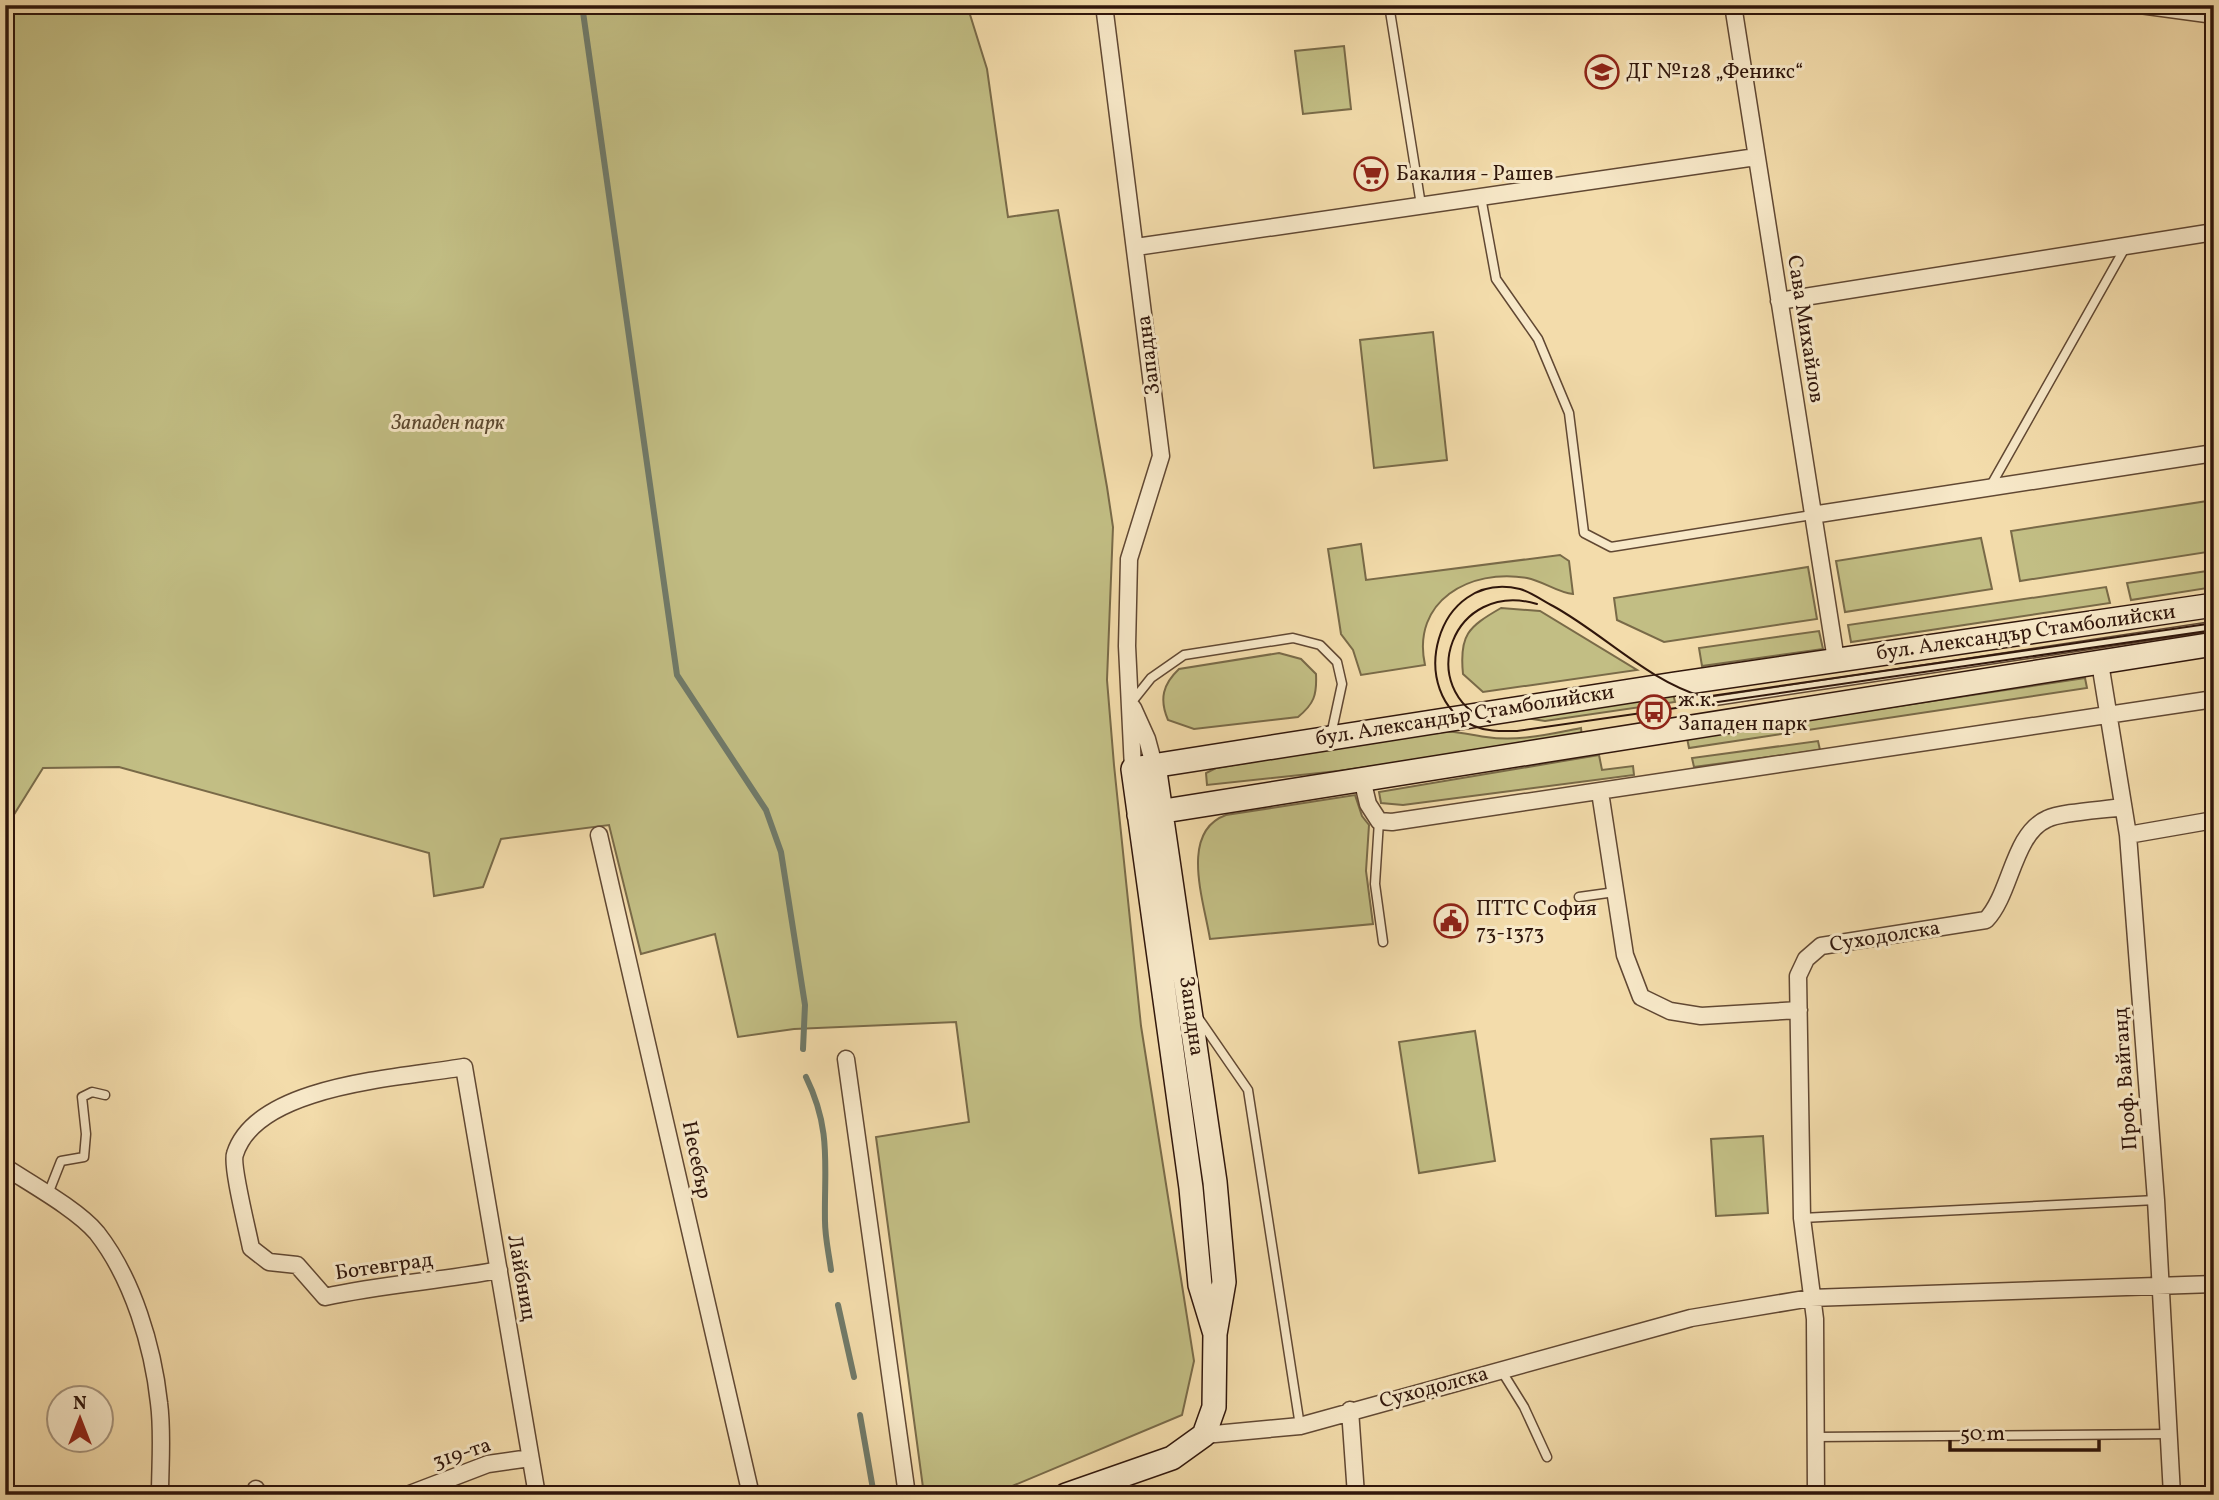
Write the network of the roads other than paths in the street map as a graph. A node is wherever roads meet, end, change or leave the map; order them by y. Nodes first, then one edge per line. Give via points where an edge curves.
1 (1104, 5) edge
2 (1389, 5) edge
3 (1732, 5) edge
4 (2140, 5) edge
5 (2214, 15) edge
6 (1756, 157) junction
7 (1481, 197) junction
8 (1421, 205) junction
9 (2214, 232) edge
10 (2126, 246) junction
11 (1136, 247) junction
12 (1779, 301) junction
13 (2214, 453) edge
14 (1990, 487) junction
15 (1812, 515) junction
16 (2214, 605) edge
17 (2214, 626) edge
18 (2214, 645) edge
19 (1836, 660) junction
20 (2100, 663) junction
21 (2214, 699) edge
22 (1715, 701) dead end
23 (1131, 703) junction
24 (2108, 716) junction
25 (1330, 736) junction
26 (1143, 767) junction
27 (1362, 779) junction
28 (1600, 792) junction
29 (2123, 807) junction
30 (1150, 813) junction
31 (2214, 820) edge
32 (1379, 821) junction
33 (599, 835) dead end
34 (2127, 835) junction
35 (1615, 892) junction
36 (1579, 897) dead end
37 (1383, 942) dead end
38 (1189, 1005) junction
39 (1799, 1010) junction
40 (846, 1059) dead end
41 (464, 1068) joint
42 (105, 1095) dead end
43 (5, 1167) edge
44 (48, 1194) junction
45 (2156, 1200) junction
46 (1802, 1218) junction
47 (499, 1270) junction
48 (2214, 1284) edge
49 (2161, 1285) junction
50 (1811, 1298) junction
51 (1215, 1334) junction
52 (1501, 1370) junction
53 (1350, 1410) junction
54 (1300, 1426) junction
55 (2169, 1434) junction
56 (1204, 1435) junction
57 (1815, 1437) junction
58 (1547, 1457) dead end
59 (530, 1458) junction
60 (160, 1495) edge
61 (407, 1495) edge
62 (537, 1495) edge
63 (751, 1495) edge
64 (907, 1495) edge
65 (1066, 1495) edge
66 (1356, 1495) edge
67 (1816, 1495) edge
68 (2172, 1495) edge

1 - 11 street, Западна
2 - 8 lane
3 - 6 street, Сава Михайлов
4 - 5 street
6 - 7 street
6 - 12 street, Сава Михайлов
7 - 8 street
7 - 15 lane via 1496,279 1538,339 1569,413 1584,533 1611,547
8 - 11 street
9 - 10 street
10 - 12 street
10 - 14 lane
11 - 23 street, Западна via 1161,456 1129,559
12 - 15 street, Сава Михайлов
13 - 14 street
14 - 15 street
15 - 19 street, Сава Михайлов
16 - 19 street, бул. Александър Стамболийски
17 - 22 lane
18 - 20 street, бул. Александър Стамболийски
19 - 25 street, бул. Александър Стамболийски
20 - 24 street, Проф. Вайганд
20 - 27 street, бул. Александър Стамболийски
21 - 24 street
23 - 25 lane via 1151,678 1184,655 1293,638 1320,645 1336,662 1342,684
23 - 26 street, Западна via 1147,739
24 - 28 street
24 - 29 street, Проф. Вайганд
25 - 26 street, бул. Александър Стамболийски
26 - 30 street, Западна
27 - 30 street, бул. Александър Стамболийски
27 - 32 street via 1368,804
28 - 32 street
28 - 35 street
29 - 34 street, Проф. Вайганд
29 - 39 street, Суходолска via 2046,819 2026,836 1997,909 1986,920 1821,946 1806,959 1798,976
30 - 38 street, Западна
30 - 51 street, Западна via 1200,1285
31 - 34 street
32 - 37 lane via 1374,884
33 - 63 street, Несебър
34 - 45 street, Проф. Вайганд
35 - 36 lane
35 - 39 street via 1625,955 1641,997 1670,1011 1701,1016
38 - 51 street, Западна via 1215,1182 1224,1282
38 - 54 lane via 1248,1090
39 - 46 street, Суходолска
40 - 64 street
41 - 47 street, Лайбниц
41 - 47 street, Ботевград via 314,1092 250,1125 234,1156 251,1248 269,1262 297,1265 325,1297
42 - 44 lane via 92,1092 82,1097 84,1157 61,1161
43 - 44 street
44 - 60 street via 96,1233 126,1285 149,1347 160,1404
45 - 46 lane
45 - 49 street, Проф. Вайганд
46 - 50 street, Суходолска
47 - 59 street, Лайбниц
48 - 49 street, Суходолска
49 - 50 street, Суходолска
49 - 55 street, Проф. Вайганд
50 - 52 street, Суходолска via 1691,1318
50 - 57 street
51 - 56 street, Западна via 1214,1407
52 - 53 street, Суходолска
52 - 58 lane
53 - 54 street, Суходолска
53 - 66 street
54 - 56 street, Суходолска
55 - 57 lane
55 - 68 street, Проф. Вайганд
56 - 65 street via 1172,1458
57 - 67 street
59 - 61 street, 319-та via 488,1464
59 - 62 street, Лайбниц

